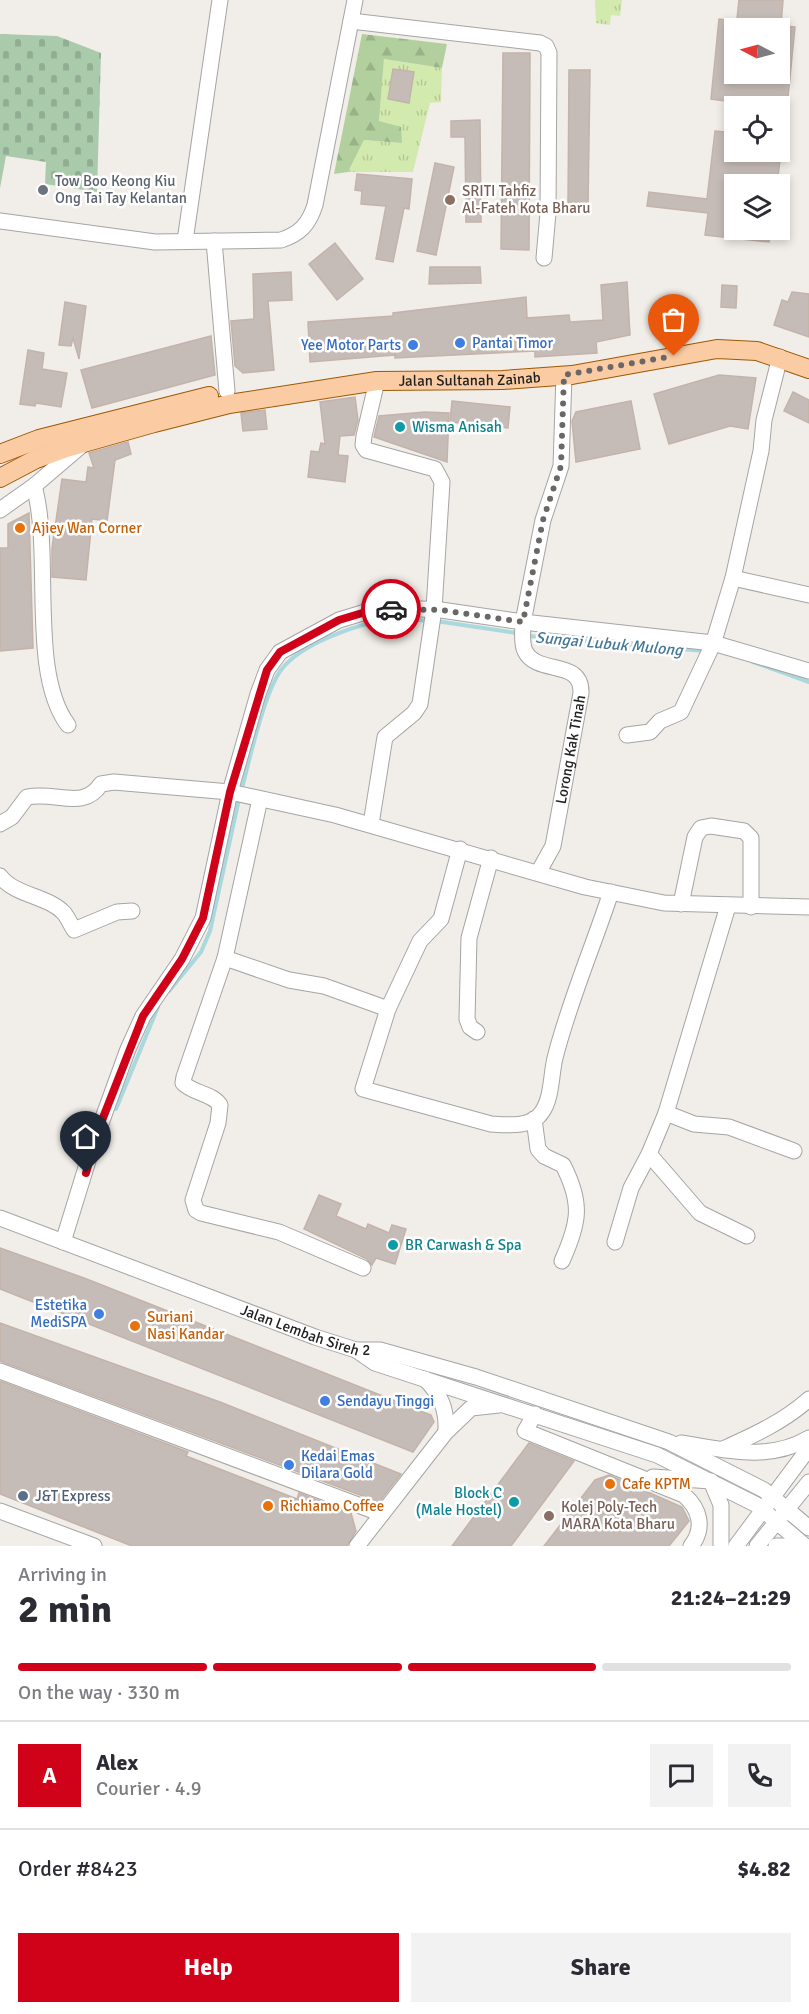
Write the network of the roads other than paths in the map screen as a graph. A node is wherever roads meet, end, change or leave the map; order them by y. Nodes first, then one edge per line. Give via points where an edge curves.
1 (220, 0) edge
2 (355, 0) edge
3 (351, 21) junction
4 (0, 221) edge
5 (185, 241) junction
6 (214, 241) junction
7 (544, 258) dead end
8 (780, 357) junction
9 (809, 369) edge
10 (564, 375) junction
11 (377, 381) junction
12 (226, 391) junction
13 (84, 443) junction
14 (0, 454) edge
15 (0, 478) edge
16 (34, 486) junction
17 (0, 510) edge
18 (733, 578) junction
19 (809, 595) edge
20 (434, 609) junction
21 (523, 622) junction
22 (713, 644) junction
23 (809, 671) edge
24 (68, 724) dead end
25 (627, 735) dead end
26 (233, 793) junction
27 (260, 799) junction
28 (0, 824) edge
29 (371, 824) junction
30 (460, 849) junction
31 (491, 858) junction
32 (538, 873) junction
33 (0, 876) edge
34 (611, 892) junction
35 (681, 904) junction
36 (728, 906) junction
37 (751, 907) junction
38 (809, 907) edge
39 (132, 911) dead end
40 (225, 958) junction
41 (388, 1009) junction
42 (477, 1032) dead end
43 (666, 1113) junction
44 (534, 1119) junction
45 (794, 1151) dead end
46 (649, 1154) junction
47 (0, 1218) edge
48 (747, 1236) dead end
49 (63, 1242) junction
50 (615, 1242) dead end
51 (562, 1261) dead end
52 (363, 1268) dead end
53 (356, 1350) junction
54 (0, 1371) edge
55 (424, 1377) junction
56 (809, 1399) edge
57 (507, 1404) junction
58 (535, 1414) junction
59 (446, 1432) junction
60 (809, 1438) edge
61 (669, 1442) junction
62 (809, 1448) edge
63 (723, 1449) junction
64 (638, 1476) junction
65 (711, 1481) junction
66 (809, 1482) edge
67 (774, 1497) junction
68 (787, 1508) junction
69 (764, 1510) junction
70 (0, 1511) edge
71 (382, 1514) junction
72 (777, 1521) junction
73 (809, 1528) edge
74 (94, 1546) edge
75 (357, 1546) edge
76 (691, 1546) edge
77 (721, 1546) edge
78 (736, 1546) edge
79 (757, 1546) edge
80 (776, 1546) edge
81 (795, 1546) edge
82 (805, 1546) edge

1 - 5 street
2 - 3 street
3 - 6 street via 311,217 294,236 281,240
3 - 7 street via 546,46 548,201
4 - 5 street via 155,242
5 - 6 street
6 - 12 street
8 - 9 main road, Jalan Sultanah Zainab
8 - 10 main road, Jalan Sultanah Zainab via 758,351 717,350
8 - 18 street
10 - 11 main road, Jalan Sultanah Zainab via 503,380
10 - 21 street, Lorong Kak Tinah via 561,466 543,520
11 - 12 main road, Jalan Sultanah Zainab via 331,378
11 - 13 main road, Jalan Sultanah Zainab via 229,404
11 - 20 street via 364,436 366,450 435,469 442,477
12 - 14 main road, Jalan Sultanah Zainab via 39,439
13 - 15 main road, Jalan Sultanah Zainab via 36,459
13 - 16 street
16 - 17 street
16 - 24 street via 41,516 46,659 59,713
18 - 19 street
18 - 22 street
20 - 21 street
20 - 26 street via 369,611 339,620 280,652 267,670 258,694
20 - 29 street via 419,707 384,737
21 - 22 street
21 - 32 street, Lorong Kak Tinah via 524,650 530,658 573,673 581,685 553,846
22 - 23 street
22 - 25 street via 678,714 660,721 650,732
26 - 27 street
26 - 28 street via 114,782 101,784 87,799 40,794 27,797 12,817
26 - 49 street via 203,918 182,959 143,1016 128,1049
27 - 29 street
27 - 40 street
29 - 30 street
30 - 31 street
30 - 41 street via 441,919 420,941
31 - 32 street
31 - 42 street via 469,940 467,1018
32 - 34 street
33 - 39 street via 64,913 74,930 117,912
34 - 35 street
34 - 44 street via 555,1057 548,1099
35 - 36 street
35 - 37 street via 695,837 701,828 711,826 744,831 751,838
36 - 37 street
36 - 43 street
37 - 38 street
40 - 41 street
40 - 52 street via 183,1083 216,1099 220,1105 194,1206 201,1213 312,1244
41 - 44 street via 363,1089 491,1124 508,1126
43 - 45 street via 694,1124 729,1127
43 - 46 street
44 - 51 street via 538,1149 563,1165 577,1201 574,1234
46 - 48 street via 700,1213
46 - 50 street via 631,1188
47 - 49 street, Jalan Lembah Sireh 2
49 - 53 street, Jalan Lembah Sireh 2
53 - 55 street via 375,1363
53 - 61 street, Jalan Lembah Sireh 2 via 380,1350 476,1377
54 - 71 street
55 - 57 street
55 - 59 street via 441,1396
56 - 63 street via 770,1428
57 - 58 street
57 - 59 street via 471,1408
58 - 64 street via 525,1431
58 - 65 street via 657,1455
59 - 71 street
60 - 63 street via 770,1453
61 - 63 street
61 - 67 street
62 - 67 street
64 - 65 street
64 - 76 street via 684,1495 693,1503 700,1527
65 - 69 street
65 - 77 street via 723,1518
66 - 68 street
67 - 68 street
67 - 69 street
68 - 72 street
68 - 73 street
69 - 72 street
69 - 78 street
70 - 74 street
71 - 75 street
72 - 79 street
72 - 82 street
80 - 81 street

